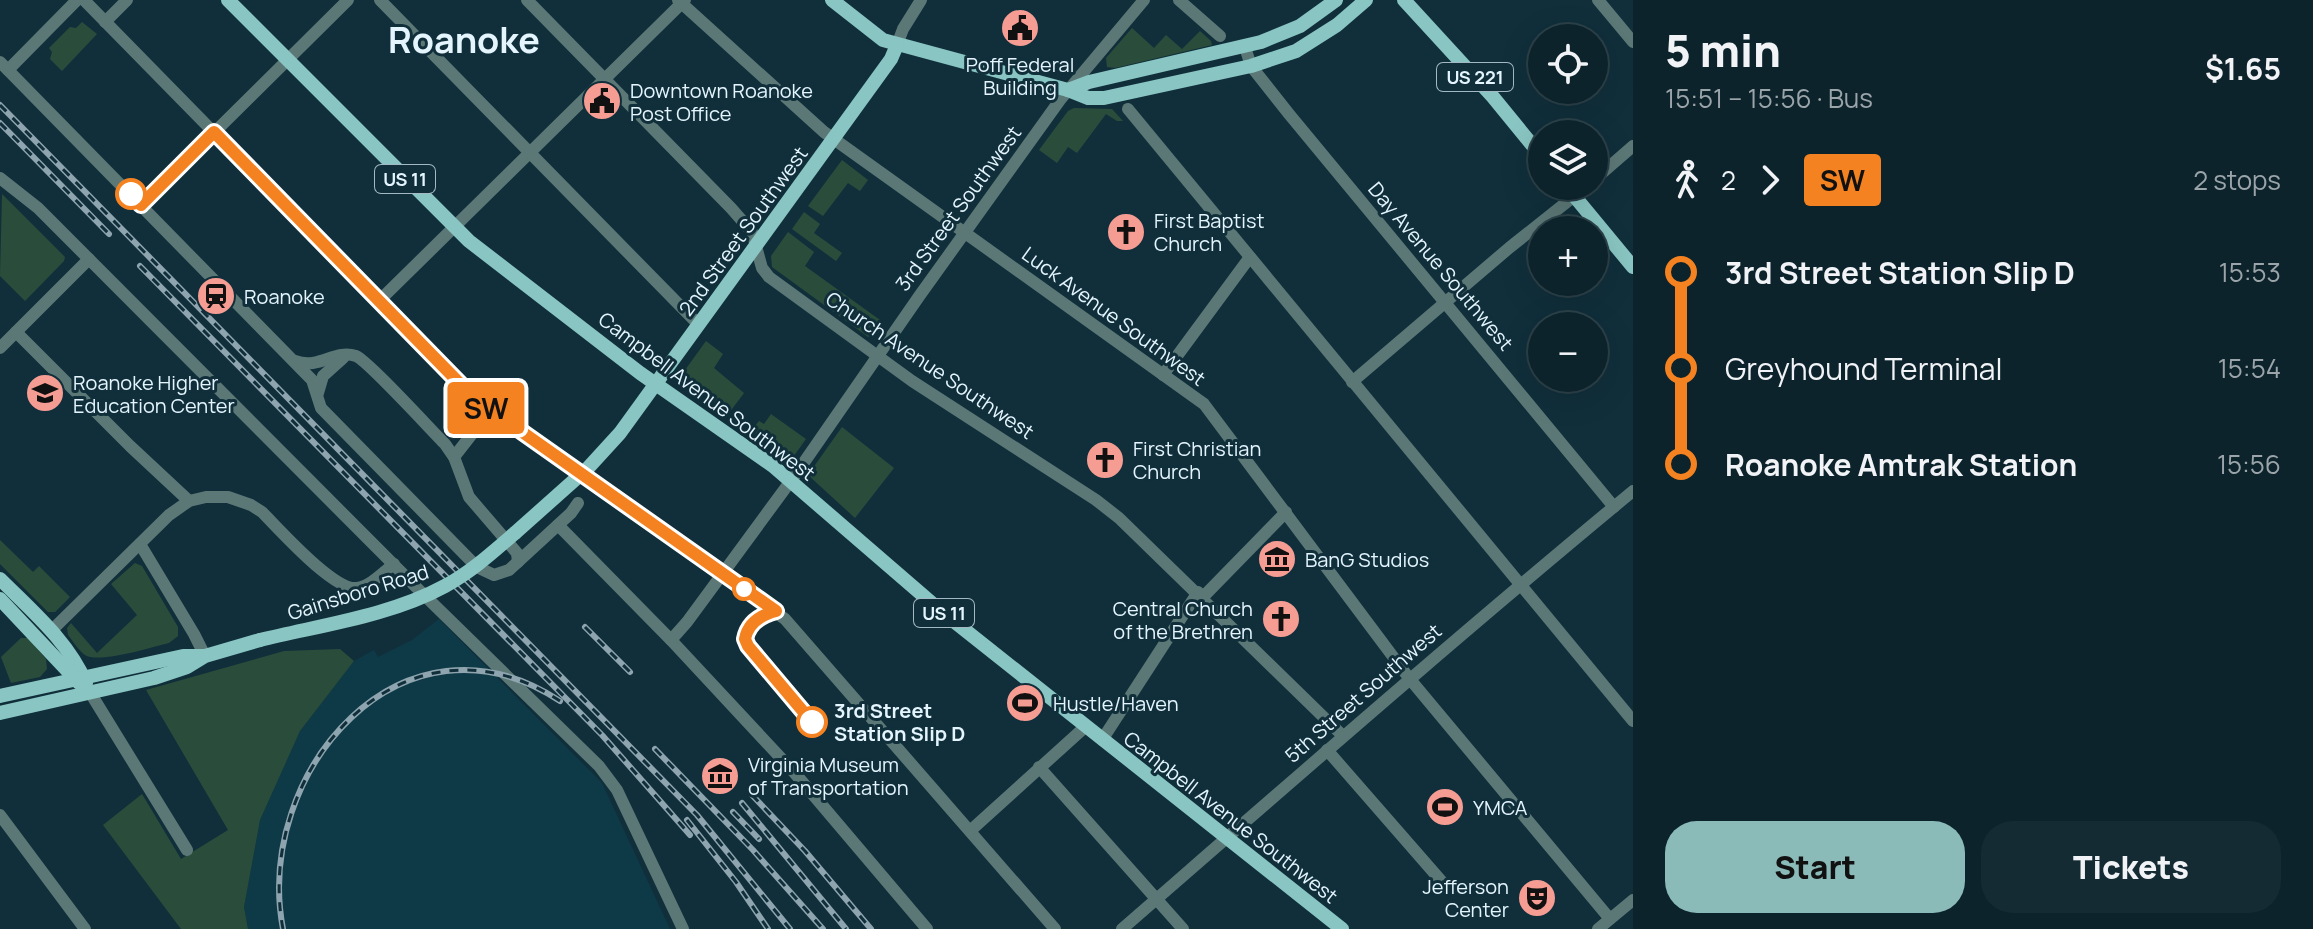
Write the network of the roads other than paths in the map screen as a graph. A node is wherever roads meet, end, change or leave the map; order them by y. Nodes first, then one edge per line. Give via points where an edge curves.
1 (77, 0) edge
2 (84, 0) edge
3 (127, 0) edge
4 (228, 0) edge
5 (348, 0) edge
6 (380, 0) edge
7 (527, 0) edge
8 (832, 0) edge
9 (921, 0) edge
10 (1144, 0) edge
11 (1179, 0) edge
12 (1336, 0) edge
13 (1366, 0) edge
14 (1404, 0) edge
15 (1598, 0) edge
16 (681, 1) edge
17 (105, 22) junction
18 (1220, 36) dead end
19 (1633, 42) edge
20 (897, 45) junction
21 (1245, 47) junction
22 (287, 60) junction
23 (4, 66) edge
24 (1251, 66) junction
25 (604, 79) junction
26 (1068, 90) junction
27 (1128, 109) dead end
28 (214, 132) junction
29 (834, 139) junction
30 (1528, 140) edge
31 (1633, 146) edge
32 (530, 152) junction
33 (1608, 168) edge
34 (0, 178) edge
35 (1560, 200) edge
36 (1577, 200) edge
37 (141, 205) junction
38 (454, 228) junction
39 (965, 233) junction
40 (756, 247) junction
41 (1250, 257) junction
42 (89, 259) junction
43 (1633, 267) edge
44 (379, 301) junction
45 (1445, 302) junction
46 (699, 325) junction
47 (16, 332) junction
48 (0, 348) edge
49 (348, 355) junction
50 (877, 357) junction
51 (293, 360) junction
52 (1163, 375) junction
53 (1352, 382) junction
54 (657, 383) junction
55 (318, 393) junction
56 (490, 411) junction
57 (454, 457) junction
58 (581, 475) junction
59 (790, 481) junction
60 (1632, 493) edge
61 (189, 501) junction
62 (578, 503) dead end
63 (1614, 507) junction
64 (1286, 512) junction
65 (558, 525) junction
66 (140, 544) junction
67 (518, 562) junction
68 (394, 564) junction
69 (722, 574) junction
70 (0, 579) edge
71 (1520, 585) junction
72 (1200, 594) junction
73 (0, 599) edge
74 (51, 631) junction
75 (671, 640) junction
76 (205, 656) junction
77 (79, 678) junction
78 (1409, 678) junction
79 (91, 694) junction
80 (0, 696) edge
81 (0, 713) edge
82 (1633, 721) edge
83 (1085, 727) junction
84 (1343, 736) junction
85 (1102, 740) junction
86 (1327, 750) junction
87 (1039, 767) junction
88 (0, 815) edge
89 (970, 831) junction
90 (1227, 839) junction
91 (187, 850) dead end
92 (1443, 883) dead end
93 (1156, 899) junction
94 (1633, 900) edge
95 (1610, 919) junction
96 (85, 929) edge
97 (683, 929) edge
98 (927, 929) edge
99 (1055, 929) edge
100 (1122, 929) edge
101 (1183, 929) edge
102 (1342, 929) edge
103 (1598, 929) edge

1 - 23 street
2 - 17 street
3 - 17 street
4 - 22 main road, US 11
5 - 22 street
6 - 32 street
7 - 25 street, Church Avenue Southwest
8 - 20 main road via 869,31
9 - 20 street, 2nd Street Southwest
10 - 26 street, 3rd Street Southwest
11 - 18 street
12 - 21 main road via 1300,26
13 - 24 main road via 1310,44
14 - 30 main road, US 221
15 - 19 street
16 - 25 street
16 - 29 street, Luck Avenue Southwest
17 - 28 street
20 - 26 main road
20 - 29 main road, 2nd Street Southwest
21 - 24 street, Day Avenue Southwest
21 - 26 main road
22 - 28 street
22 - 38 main road, Campbell Avenue Southwest / US 11
23 - 37 street
24 - 26 main road via 1120,96 1088,98
24 - 45 street, Day Avenue Southwest
25 - 32 street
25 - 40 street, Church Avenue Southwest via 731,208 752,232
26 - 39 street, 3rd Street Southwest
27 - 41 street
28 - 37 street
28 - 44 street
29 - 39 street, Luck Avenue Southwest
29 - 40 main road, 2nd Street Southwest
31 - 33 street
32 - 38 street
32 - 46 street
34 - 42 street
35 - 45 street
36 - 43 main road
37 - 51 street
38 - 44 street
38 - 54 main road, Campbell Avenue Southwest / US 11
39 - 50 street, 3rd Street Southwest
39 - 52 street, Luck Avenue Southwest
40 - 46 main road, 2nd Street Southwest
40 - 50 street, Church Avenue Southwest via 769,277
41 - 52 street
41 - 53 street
42 - 47 street
42 - 68 street
44 - 56 street
45 - 53 street
45 - 63 street, Day Avenue Southwest
46 - 54 main road, 2nd Street Southwest
47 - 48 street
47 - 61 street
49 - 51 street via 317,364
49 - 55 street via 323,376
49 - 57 street via 361,359
50 - 59 street, 3rd Street Southwest
50 - 72 street, Church Avenue Southwest via 1096,500
51 - 55 street
52 - 64 street, Luck Avenue Southwest via 1204,404
53 - 71 street
54 - 58 main road, 2nd Street Southwest
54 - 59 main road, Campbell Avenue Southwest / US 11
55 - 67 street via 321,408 485,573 494,575
56 - 57 street
56 - 58 street
57 - 67 street via 469,497 517,553
58 - 69 street
58 - 76 main road, Gainsboro Road, bridge via 468,572 429,594
59 - 69 street, 3rd Street Southwest
59 - 83 main road, Campbell Avenue Southwest / US 11
60 - 63 street, 5th Street Southwest
61 - 66 street
61 - 68 street via 218,496 251,505 347,588 363,586
62 - 65 street
63 - 71 street, 5th Street Southwest
64 - 72 street
64 - 78 street, Luck Avenue Southwest
65 - 67 street
65 - 75 street
66 - 74 street
66 - 76 street
68 - 97 street via 609,778
69 - 75 street, 3rd Street Southwest
69 - 89 street via 785,619
70 - 74 main road
71 - 78 street, 5th Street Southwest
71 - 82 street
72 - 84 street, Church Avenue Southwest
72 - 85 street
73 - 77 main road
74 - 77 main road via 71,654
75 - 98 street via 793,771
76 - 77 main road, Gainsboro Road
76 - 79 main road, Gainsboro Road via 171,673
77 - 79 main road
77 - 80 main road, Gainsboro Road
78 - 84 street, 5th Street Southwest
78 - 95 street, Luck Avenue Southwest
79 - 81 main road, Gainsboro Road
79 - 91 street
83 - 85 main road, Campbell Avenue Southwest / US 11
83 - 87 street
84 - 86 street, 5th Street Southwest
85 - 90 main road, Campbell Avenue Southwest / US 11
86 - 90 street, 5th Street Southwest
86 - 92 street
87 - 89 street
87 - 93 street
88 - 96 street
89 - 99 street
90 - 93 street, 5th Street Southwest
90 - 102 main road, Campbell Avenue Southwest / US 11
93 - 100 street, 5th Street Southwest
93 - 101 street
94 - 95 street
95 - 103 street

